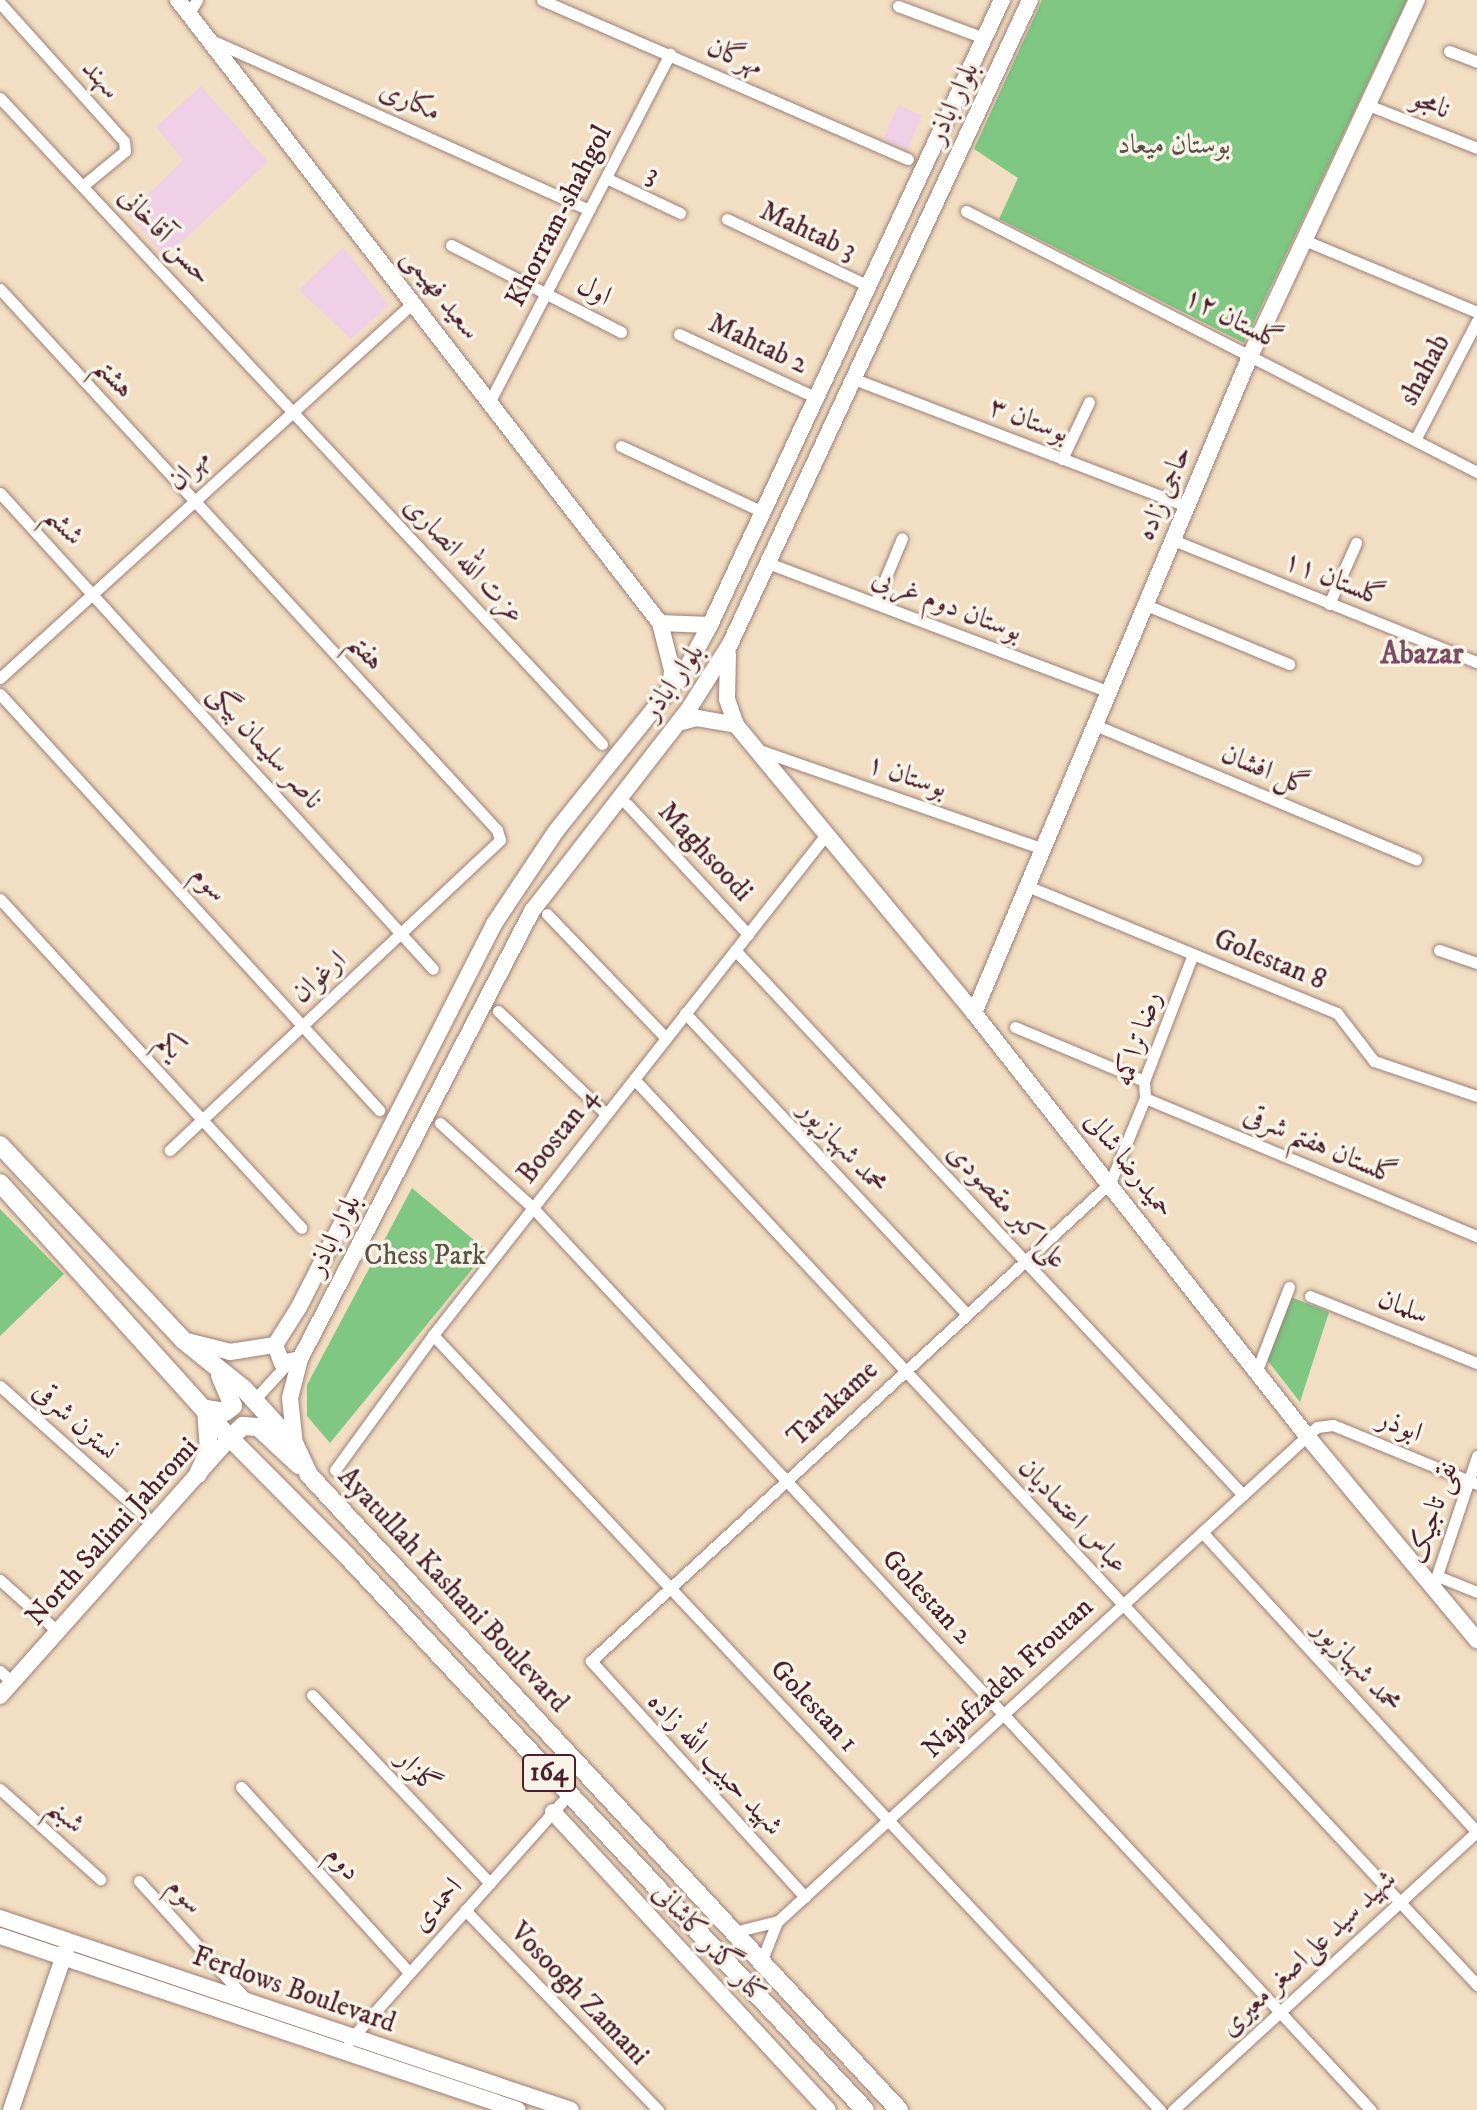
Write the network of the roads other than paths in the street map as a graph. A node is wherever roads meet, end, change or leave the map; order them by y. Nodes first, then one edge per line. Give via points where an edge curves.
1 (542, 0) edge
2 (1002, 0) edge
3 (1030, 0) edge
4 (1417, 0) edge
5 (0, 3) edge
6 (184, 3) edge
7 (898, 6) dead end
8 (984, 38) junction
9 (211, 40) junction
10 (1449, 51) dead end
11 (670, 54) junction
12 (1477, 62) edge
13 (0, 98) edge
14 (1368, 105) junction
15 (1477, 148) edge
16 (908, 159) dead end
17 (606, 178) junction
18 (85, 184) junction
19 (589, 210) junction
20 (966, 211) dead end
21 (680, 213) dead end
22 (727, 219) dead end
23 (1304, 240) junction
24 (451, 245) dead end
25 (869, 286) junction
26 (0, 289) edge
27 (546, 294) junction
28 (414, 302) junction
29 (1477, 312) edge
30 (1477, 321) edge
31 (621, 332) dead end
32 (679, 334) dead end
33 (1472, 344) edge
34 (1251, 354) junction
35 (854, 379) junction
36 (817, 398) junction
37 (491, 399) junction
38 (1089, 402) dead end
39 (291, 409) junction
40 (1415, 440) junction
41 (621, 446) dead end
42 (1062, 459) junction
43 (1477, 472) edge
44 (0, 493) edge
45 (194, 499) junction
46 (1187, 506) junction
47 (763, 512) junction
48 (902, 538) dead end
49 (1173, 540) junction
50 (1356, 543) dead end
51 (768, 563) junction
52 (92, 592) junction
53 (875, 603) junction
54 (1329, 604) junction
55 (1146, 605) junction
56 (660, 623) junction
57 (710, 625) junction
58 (730, 644) junction
59 (1477, 662) edge
60 (1289, 664) dead end
61 (0, 678) edge
62 (670, 692) junction
63 (1109, 692) junction
64 (0, 694) edge
65 (678, 723) junction
66 (736, 725) junction
67 (1095, 725) junction
68 (602, 744) dead end
69 (754, 748) junction
70 (627, 804) dead end
71 (825, 836) junction
72 (500, 840) joint
73 (1043, 849) junction
74 (1416, 859) dead end
75 (1027, 886) junction
76 (0, 899) edge
77 (547, 914) dead end
78 (402, 934) junction
79 (748, 934) junction
80 (735, 950) junction
81 (1439, 950) dead end
82 (1193, 954) junction
83 (1477, 963) edge
84 (433, 969) dead end
85 (498, 1011) dead end
86 (685, 1013) junction
87 (974, 1013) junction
88 (304, 1022) junction
89 (1015, 1027) dead end
90 (666, 1038) junction
91 (634, 1079) junction
92 (1144, 1081) junction
93 (1477, 1096) edge
94 (1145, 1098) junction
95 (379, 1110) dead end
96 (606, 1114) junction
97 (204, 1117) junction
98 (440, 1123) dead end
99 (0, 1145) edge
100 (170, 1150) dead end
101 (0, 1183) edge
102 (1110, 1183) junction
103 (533, 1208) junction
104 (301, 1228) dead end
105 (1477, 1236) edge
106 (1025, 1260) junction
107 (1289, 1287) dead end
108 (1310, 1296) dead end
109 (966, 1313) junction
110 (433, 1335) junction
111 (183, 1340) junction
112 (275, 1345) junction
113 (293, 1362) junction
114 (1477, 1363) edge
115 (217, 1370) junction
116 (905, 1370) junction
117 (1257, 1370) junction
118 (0, 1386) edge
119 (254, 1400) junction
120 (206, 1409) junction
121 (1307, 1436) junction
122 (230, 1438) junction
123 (295, 1445) junction
124 (1477, 1456) edge
125 (335, 1470) dead end
126 (198, 1474) junction
127 (309, 1475) junction
128 (786, 1480) junction
129 (1473, 1482) edge
130 (1243, 1495) junction
131 (154, 1524) junction
132 (1202, 1532) junction
133 (0, 1580) edge
134 (1437, 1580) junction
135 (671, 1588) junction
136 (1477, 1592) edge
137 (1123, 1605) junction
138 (57, 1631) junction
139 (1477, 1640) edge
140 (591, 1663) joint
141 (6, 1677) edge
142 (312, 1695) dead end
143 (0, 1696) edge
144 (1004, 1714) junction
145 (241, 1787) dead end
146 (0, 1789) edge
147 (569, 1794) junction
148 (553, 1812) junction
149 (888, 1820) junction
150 (1477, 1832) edge
151 (100, 1879) dead end
152 (139, 1881) dead end
153 (490, 1883) junction
154 (805, 1897) junction
155 (1400, 1902) junction
156 (465, 1910) junction
157 (0, 1918) edge
158 (778, 1921) junction
159 (734, 1932) junction
160 (0, 1936) edge
161 (66, 1950) junction
162 (761, 1962) junction
163 (409, 1972) junction
164 (1477, 1985) edge
165 (246, 2010) junction
166 (1280, 2012) junction
167 (348, 2044) junction
168 (482, 2090) junction
169 (10, 2108) edge
170 (518, 2110) edge
171 (571, 2110) edge
172 (658, 2110) edge
173 (828, 2110) edge
174 (865, 2110) edge
175 (899, 2110) edge
176 (1160, 2110) edge
177 (1173, 2110) edge
178 (1371, 2110) edge

1 - 11 street, مهرگان
2 - 8 main road, بلوار اباذر
3 - 35 main road, بلوار اباذر
4 - 14 main road, حاجی زاده
5 - 18 street, سهند via 124,141 125,151
6 - 9 main road, سعید فهیمی
7 - 8 street
8 - 25 main road, بلوار اباذر
9 - 19 street, مکاری
9 - 28 main road, سعید فهیمی
10 - 12 street
11 - 16 street, مهرگان
11 - 17 street, Khorram-shahgol
13 - 18 street, حسن آقاخانی
14 - 15 street, نامجو
14 - 23 main road, حاجی زاده
17 - 19 street, Khorram-shahgol
17 - 21 street, 3
18 - 39 street, حسن آقاخانی
19 - 27 street, Khorram-shahgol
20 - 34 street, گلستان ۱۲
22 - 25 street, Mahtab 3
23 - 29 street
23 - 34 main road, حاجی زاده
24 - 27 street
25 - 36 main road, بلوار اباذر
26 - 45 street, هشتم
27 - 31 street, اول
27 - 37 street, Khorram-shahgol
28 - 37 main road, سعید فهیمی
28 - 39 street, مهران
30 - 33 street, shahab
32 - 36 street, Mahtab 2
33 - 40 street, shahab
34 - 40 street, گلستان ۱۲
34 - 46 main road, حاجی زاده
35 - 42 street, بوستان ۳
35 - 51 main road, بلوار اباذر
36 - 47 main road, بلوار اباذر
37 - 56 main road, سعید فهیمی
38 - 42 street
39 - 45 street, مهران
39 - 68 street, عزت الله انصاری
40 - 43 street, گلستان ۱۲
41 - 47 street
42 - 46 street, بوستان ۳
44 - 52 street, ششم
45 - 52 street, مهران
45 - 72 street, هفتم via 497,830
46 - 49 main road, حاجی زاده
47 - 57 main road, بلوار اباذر
48 - 53 street
49 - 54 street, گلستان ۱۱
49 - 55 main road, حاجی زاده
50 - 54 street
51 - 53 street, بوستان دوم غربی
51 - 58 main road, بلوار اباذر
52 - 61 street, مهران
52 - 78 street, ناصر سلیمان بیگی
53 - 63 street, بوستان دوم غربی
54 - 59 street, گلستان ۱۱
55 - 60 street
55 - 63 main road, حاجی زاده
56 - 57 main road
56 - 62 main road via 672,670
57 - 62 main road, بلوار اباذر
58 - 65 main road, بلوار اباذر
58 - 66 main road via 725,671
62 - 112 main road, بلوار اباذر via 556,831 501,913
63 - 67 main road, حاجی زاده
64 - 88 street, سوم
65 - 66 main road via 697,718
65 - 113 main road, بلوار اباذر via 532,911
66 - 69 main road, حمیدرضا شالی
67 - 73 main road, حاجی زاده
67 - 74 street, گل افشان
69 - 71 main road, حمیدرضا شالی
69 - 73 street, بوستان ۱
70 - 79 street, Maghsoodi
71 - 79 street, Boostan 4
71 - 87 main road, حمیدرضا شالی
72 - 78 street, ارغوان
73 - 75 main road, حاجی زاده
75 - 82 street, Golestan 8
75 - 87 main road, حاجی زاده
76 - 97 street, یکم
77 - 90 street
78 - 84 street, ناصر سلیمان بیگی
78 - 88 street, ارغوان
79 - 80 street, Boostan 4
80 - 86 street, Boostan 4
80 - 106 street, علی‌اکبر مقصودی
81 - 83 street
82 - 92 street, رضا تراکمه
82 - 93 street, Golestan 8 via 1337,1013 1374,1061
85 - 96 street
86 - 90 street, Boostan 4
86 - 109 street, محمد شهبازپور
87 - 102 main road, حمیدرضا شالی
88 - 95 street, سوم
88 - 97 street, ارغوان
89 - 92 street
90 - 91 street, Boostan 4
91 - 96 street, Boostan 4
91 - 116 street, عباس اعتمادیان
92 - 94 street, رضا تراکمه
94 - 102 street, رضا تراکمه
94 - 105 street, گلستان هفتم شرقی
96 - 103 street, Boostan 4
97 - 100 street, ارغوان
97 - 104 street, یکم
98 - 103 street, Golestan 2
99 - 111 main road, Ayatullah Kashani Boulevard / 164
101 - 120 main road, Ayatullah Kashani Boulevard / 164
102 - 106 street, Tarakame
102 - 117 main road, حمیدرضا شالی
103 - 110 street, Boostan 4
103 - 128 street, Golestan 2
106 - 109 street, Tarakame
106 - 130 street, علی‌اکبر مقصودی
107 - 117 street
108 - 114 street, سلمان
109 - 116 street, Tarakame
110 - 125 street, Boostan 4
110 - 135 street, Golestan 1
111 - 112 main road via 230,1352
111 - 115 main road, Ayatullah Kashani Boulevard / 164
112 - 113 main road via 278,1360
113 - 119 street
113 - 123 main road, بلوار اباذر
115 - 119 main road, Ayatullah Kashani Boulevard / 164
115 - 120 main road via 233,1406 225,1412
116 - 128 street, Tarakame
116 - 137 street, عباس اعتمادیان
117 - 121 main road, حمیدرضا شالی
118 - 131 street, نسترن شرقی
119 - 123 main road, Ayatullah Kashani Boulevard / 164
120 - 122 main road, Ayatullah Kashani Boulevard / 164
120 - 126 main road via 209,1450
121 - 129 street, ابوذر via 1333,1425
121 - 130 street, Najafzadeh Froutan
121 - 134 main road, حمیدرضا شالی
122 - 126 main road, North Salimi Jahromi
122 - 127 main road via 243,1426 258,1427
122 - 147 main road, Ayatullah Kashani Boulevard / 164
123 - 127 main road, Ayatullah Kashani Boulevard / 164
124 - 129 street, نقی تاجیک
126 - 131 main road, North Salimi Jahromi
127 - 159 main road, Ayatullah Kashani Boulevard / 164
128 - 135 street, Tarakame
128 - 144 street, Golestan 2
129 - 134 street, نقی تاجیک
130 - 132 street, Najafzadeh Froutan
131 - 138 main road, North Salimi Jahromi
132 - 137 street, Najafzadeh Froutan
132 - 150 street, محمد شهبازپور
133 - 138 street
134 - 136 street
134 - 139 main road, حمیدرضا شالی
135 - 140 street, Tarakame
135 - 149 street, Golestan 1
137 - 144 street, Najafzadeh Froutan
137 - 155 street, عباس اعتمادیان
138 - 141 main road, North Salimi Jahromi
140 - 154 street, شهید حبیب الله زاده
141 - 143 main road, North Salimi Jahromi
142 - 153 street, گلزار
144 - 149 street, Najafzadeh Froutan
144 - 166 street, Golestan 2
145 - 163 street, دوم
146 - 151 street, شبنم
147 - 148 street, احمدی
147 - 174 main road, Ayatullah Kashani Boulevard / 164
148 - 153 street, احمدی
148 - 173 main road, کنار گذر کاشانی
149 - 154 street, Najafzadeh Froutan
149 - 176 street, Golestan 1
150 - 155 street, شهید سید علی‌اصغر معیری
152 - 165 street, سوم
153 - 156 street, احمدی
154 - 158 street, Najafzadeh Froutan
155 - 164 street, عباس اعتمادیان
155 - 166 street, شهید سید علی‌اصغر معیری
156 - 163 street, احمدی
156 - 172 street, Vosoogh Zamani
157 - 161 main road, Ferdows Boulevard
158 - 159 street, Najafzadeh Froutan
158 - 162 street, Najafzadeh Froutan
159 - 162 main road, Ayatullah Kashani Boulevard / 164
160 - 161 main road, Ferdows Boulevard
161 - 165 main road, Ferdows Boulevard
161 - 169 main road
162 - 175 main road, Ayatullah Kashani Boulevard / 164
163 - 167 street, احمدی
165 - 167 main road, Ferdows Boulevard
166 - 177 street, شهید سید علی‌اصغر معیری
166 - 178 street, Golestan 2
167 - 168 main road, Ferdows Boulevard
168 - 170 main road, Ferdows Boulevard
168 - 171 main road, Ferdows Boulevard

